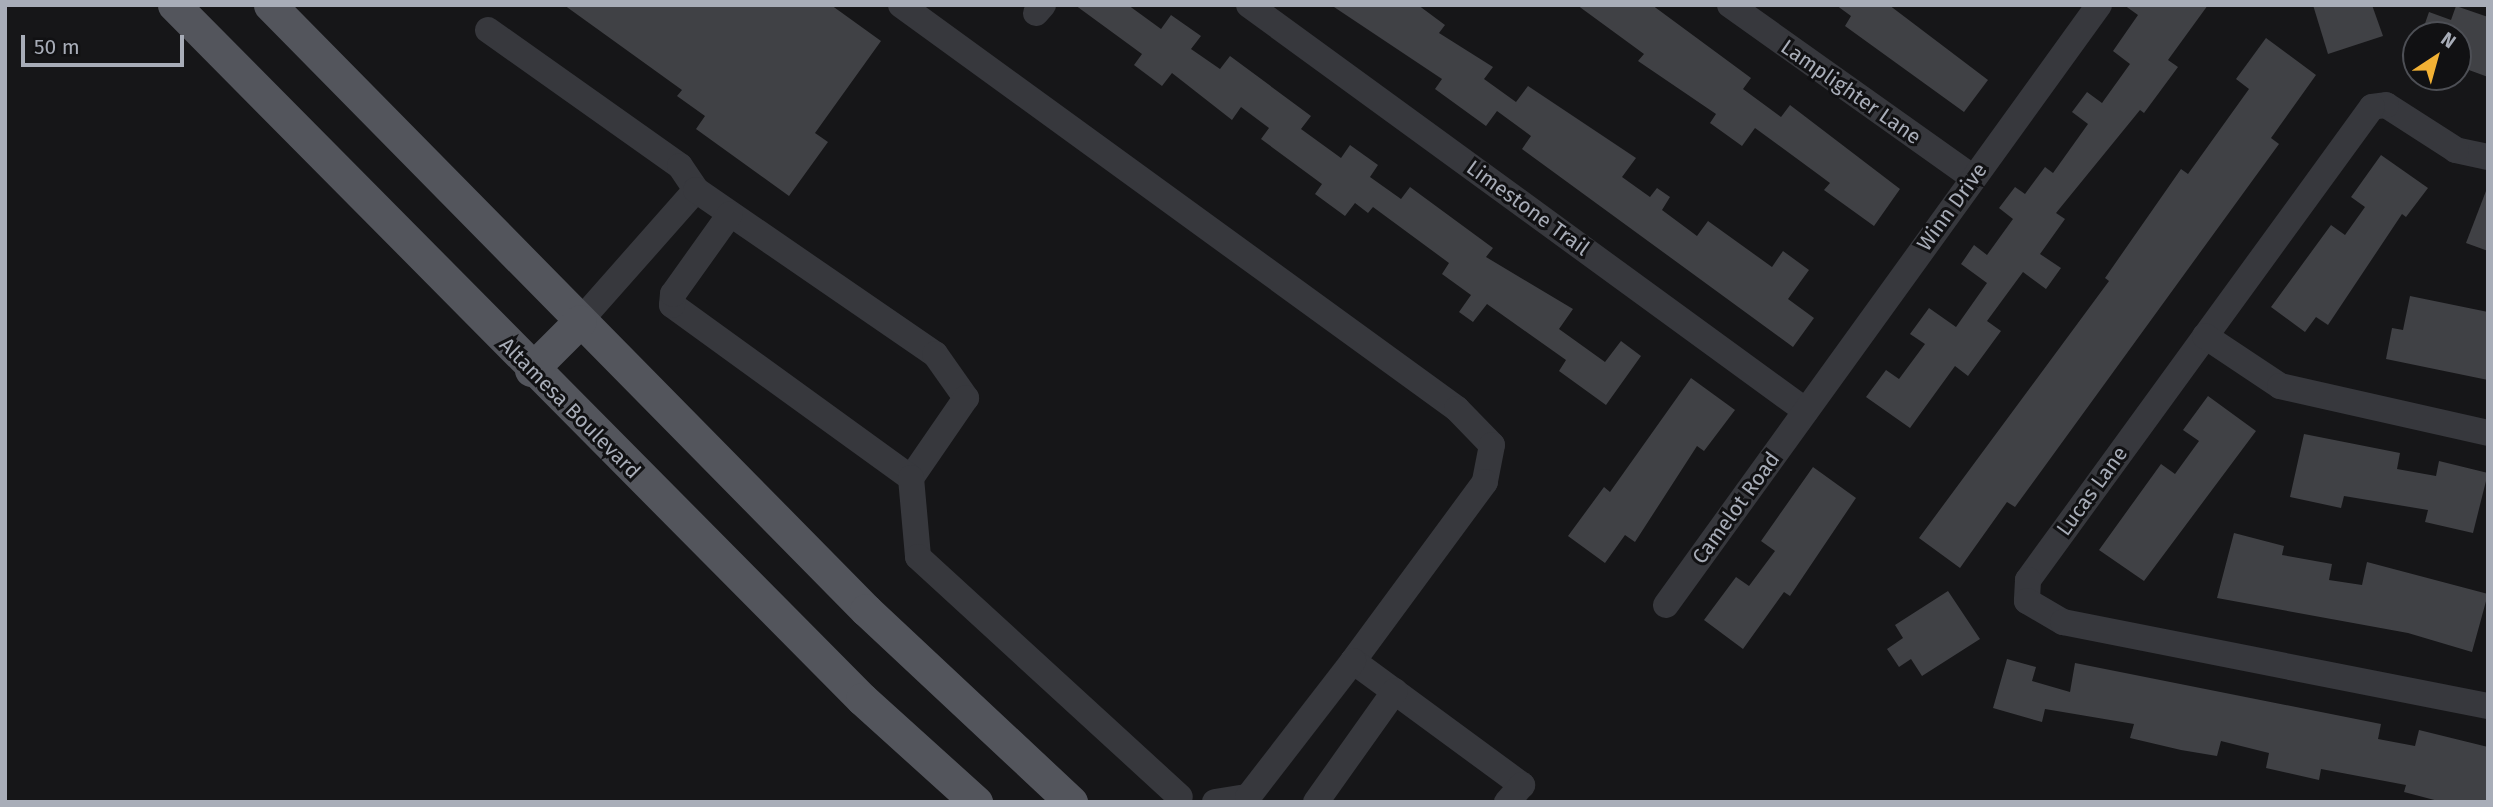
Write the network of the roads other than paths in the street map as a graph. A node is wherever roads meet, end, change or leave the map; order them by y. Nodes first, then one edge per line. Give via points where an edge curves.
1 (174, 5) edge
2 (270, 5) edge
3 (901, 5) edge
4 (1249, 5) edge
5 (1730, 5) edge
6 (2099, 5) edge
7 (488, 30) dead end
8 (2488, 158) edge
9 (1973, 178) junction
10 (696, 190) junction
11 (730, 214) junction
12 (580, 321) junction
13 (2205, 336) junction
14 (531, 370) junction
15 (1806, 411) junction
16 (2488, 433) edge
17 (911, 478) junction
18 (1666, 604) dead end
19 (1353, 661) junction
20 (1395, 691) junction
21 (2488, 706) edge
22 (1189, 800) edge
23 (976, 802) edge
24 (1071, 802) edge
25 (1215, 802) edge
26 (1316, 802) edge
27 (1507, 802) edge

1 - 14 main road, Altamesa Boulevard
2 - 12 main road
3 - 19 street via 1457,410 1492,445 1485,482
4 - 15 street, Limestone Trail
5 - 9 street, Lamplighter Lane
6 - 9 street, Winn Drive
7 - 10 street via 680,166
8 - 13 street, Lucas Lane via 2456,150 2386,105 2372,107
9 - 15 street, Winn Drive
10 - 11 street
10 - 12 street
11 - 17 street via 935,354 966,398
11 - 17 street via 673,294 672,305
12 - 14 main road
12 - 24 main road via 866,610
13 - 16 street via 2280,386
13 - 21 street, Lucas Lane via 2028,580 2027,601 2063,622
14 - 23 main road, Altamesa Boulevard via 862,699
15 - 18 street, Camelot Road
17 - 22 street via 918,557
19 - 20 street
19 - 25 street via 1248,797
20 - 26 street
20 - 27 street via 1522,785

